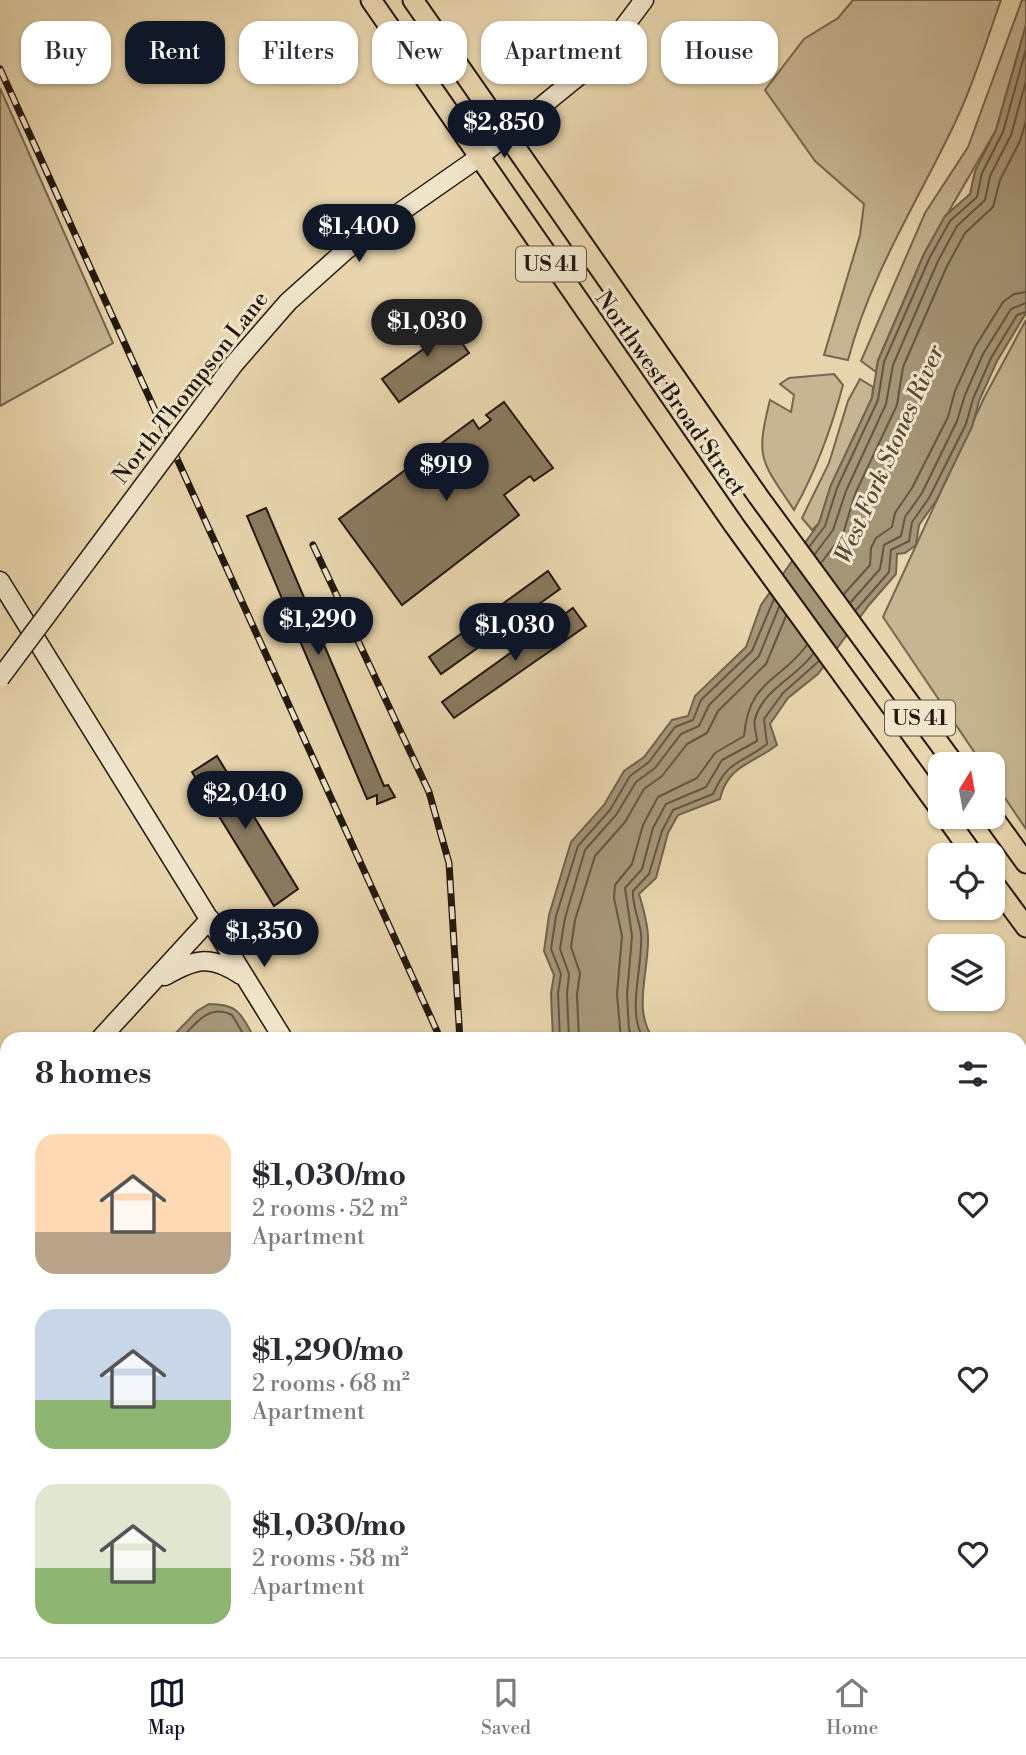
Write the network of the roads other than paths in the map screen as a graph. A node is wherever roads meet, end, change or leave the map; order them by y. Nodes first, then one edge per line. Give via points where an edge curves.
1 (370, 0) edge
2 (413, 0) edge
3 (644, 0) edge
4 (504, 134) junction
5 (478, 158) junction
6 (0, 581) edge
7 (0, 678) edge
8 (946, 752) edge
9 (928, 793) edge
10 (1002, 830) edge
11 (1026, 863) edge
12 (1005, 899) edge
13 (210, 919) junction
14 (1026, 928) edge
15 (246, 978) junction
16 (153, 983) junction
17 (107, 1032) edge
18 (279, 1032) edge

1 - 5 main road, Northwest Broad Street / US 41
2 - 4 main road, Northwest Broad Street / US 41
3 - 4 main road, North Thompson Lane via 586,69
4 - 5 main road, North Thompson Lane
4 - 8 main road, Northwest Broad Street / US 41 via 758,496
5 - 7 main road, North Thompson Lane, bridge via 346,250 288,302 234,364
5 - 9 main road, Northwest Broad Street / US 41
6 - 13 main road
10 - 11 main road
12 - 14 main road
13 - 15 main road
13 - 16 main road
15 - 16 main road via 224,963 210,960 186,964
15 - 18 main road
16 - 17 main road

